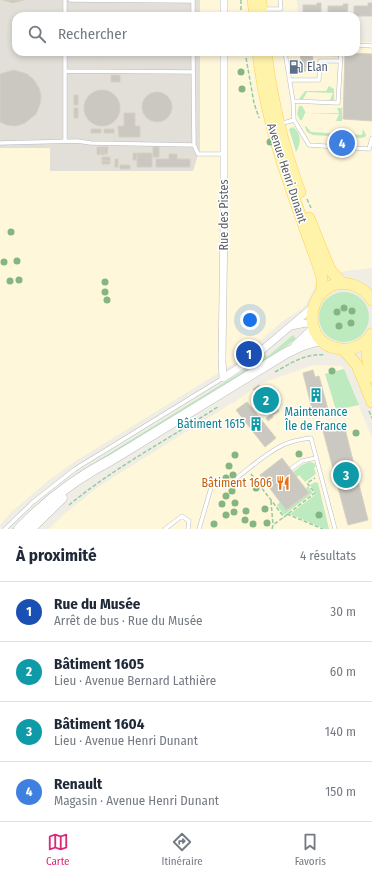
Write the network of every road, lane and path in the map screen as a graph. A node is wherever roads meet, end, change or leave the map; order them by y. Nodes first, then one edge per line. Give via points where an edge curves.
1 (65, 0) edge
2 (70, 0) edge
3 (224, 0) edge
4 (241, 0) edge
5 (253, 0) edge
6 (280, 0) edge
7 (193, 1) edge
8 (260, 10) edge
9 (65, 12) edge
10 (193, 12) edge
11 (224, 12) edge
12 (242, 12) edge
13 (360, 45) edge
14 (372, 46) edge
15 (65, 56) edge
16 (193, 56) edge
17 (224, 56) edge
18 (259, 56) edge
19 (267, 56) edge
20 (286, 56) edge
21 (341, 56) edge
22 (340, 61) junction
23 (65, 71) junction
24 (193, 72) junction
25 (289, 80) junction
26 (293, 101) junction
27 (294, 120) junction
28 (275, 125) junction
29 (372, 138) edge
30 (65, 141) junction
31 (0, 143) edge
32 (194, 145) junction
33 (224, 154) junction
34 (343, 284) junction
35 (322, 293) junction
36 (372, 300) edge
37 (313, 307) junction
38 (291, 326) junction
39 (313, 326) junction
40 (369, 338) edge
41 (320, 340) junction
42 (344, 350) junction
43 (286, 353) junction
44 (309, 356) dead end
45 (272, 374) dead end
46 (372, 377) edge
47 (223, 378) junction
48 (372, 402) edge
49 (223, 403) dead end
50 (316, 458) junction
51 (111, 460) junction
52 (292, 468) dead end
53 (248, 470) junction
54 (320, 474) junction
55 (213, 481) dead end
56 (231, 482) dead end
57 (271, 500) junction
58 (68, 506) dead end
59 (288, 514) junction
60 (284, 517) junction
61 (273, 525) junction
62 (5, 529) edge
63 (20, 529) edge
64 (30, 529) edge
65 (165, 529) edge
66 (188, 529) edge
67 (199, 529) edge
68 (272, 529) edge
69 (323, 529) edge
70 (335, 529) edge

1 - 9 lane
2 - 7 lane
3 - 11 street
4 - 12 path
5 - 8 main road
6 - 8 lane via 281,9
7 - 10 lane
13 - 14 lane
15 - 23 lane
16 - 24 lane
17 - 33 street, Rue des Pistes
18 - 28 main road, Avenue Henri Dunant via 267,110
19 - 28 main road, Avenue Henri Dunant
20 - 25 lane
21 - 22 lane
22 - 25 lane via 320,61 320,80
22 - 26 lane via 338,103
23 - 24 lane
23 - 30 lane
24 - 32 lane
25 - 26 lane
26 - 27 lane
27 - 28 lane
27 - 29 lane via 309,145 369,149
28 - 34 main road, Avenue Henri Dunant via 325,258 331,271
28 - 35 main road, Avenue Henri Dunant via 281,162 320,268
30 - 31 lane
30 - 32 lane
32 - 33 lane via 198,154
33 - 47 street, Rue des Pistes
34 - 35 main road via 328,288
34 - 36 main road via 358,287
35 - 37 main road
37 - 38 street
37 - 39 main road
38 - 39 street via 306,323
38 - 47 street via 249,361
39 - 41 main road
39 - 43 main road via 301,342
40 - 42 main road via 359,346
40 - 46 main road via 368,361
41 - 42 main road
41 - 43 main road
42 - 48 main road via 357,365
43 - 51 main road
44 - 45 path
47 - 62 lane via 75,469 33,502
49 - 58 path via 113,472
50 - 52 lane via 302,461
50 - 53 lane via 311,438 292,441 270,452
50 - 54 lane
51 - 63 main road via 86,473 57,494
51 - 64 main road via 64,496
53 - 56 lane
53 - 57 path
54 - 59 path via 307,484 315,493
54 - 70 lane
55 - 67 lane
57 - 60 path
57 - 61 path
59 - 60 path
59 - 69 path
60 - 61 path
61 - 68 path
65 - 66 lane via 182,516 190,523

